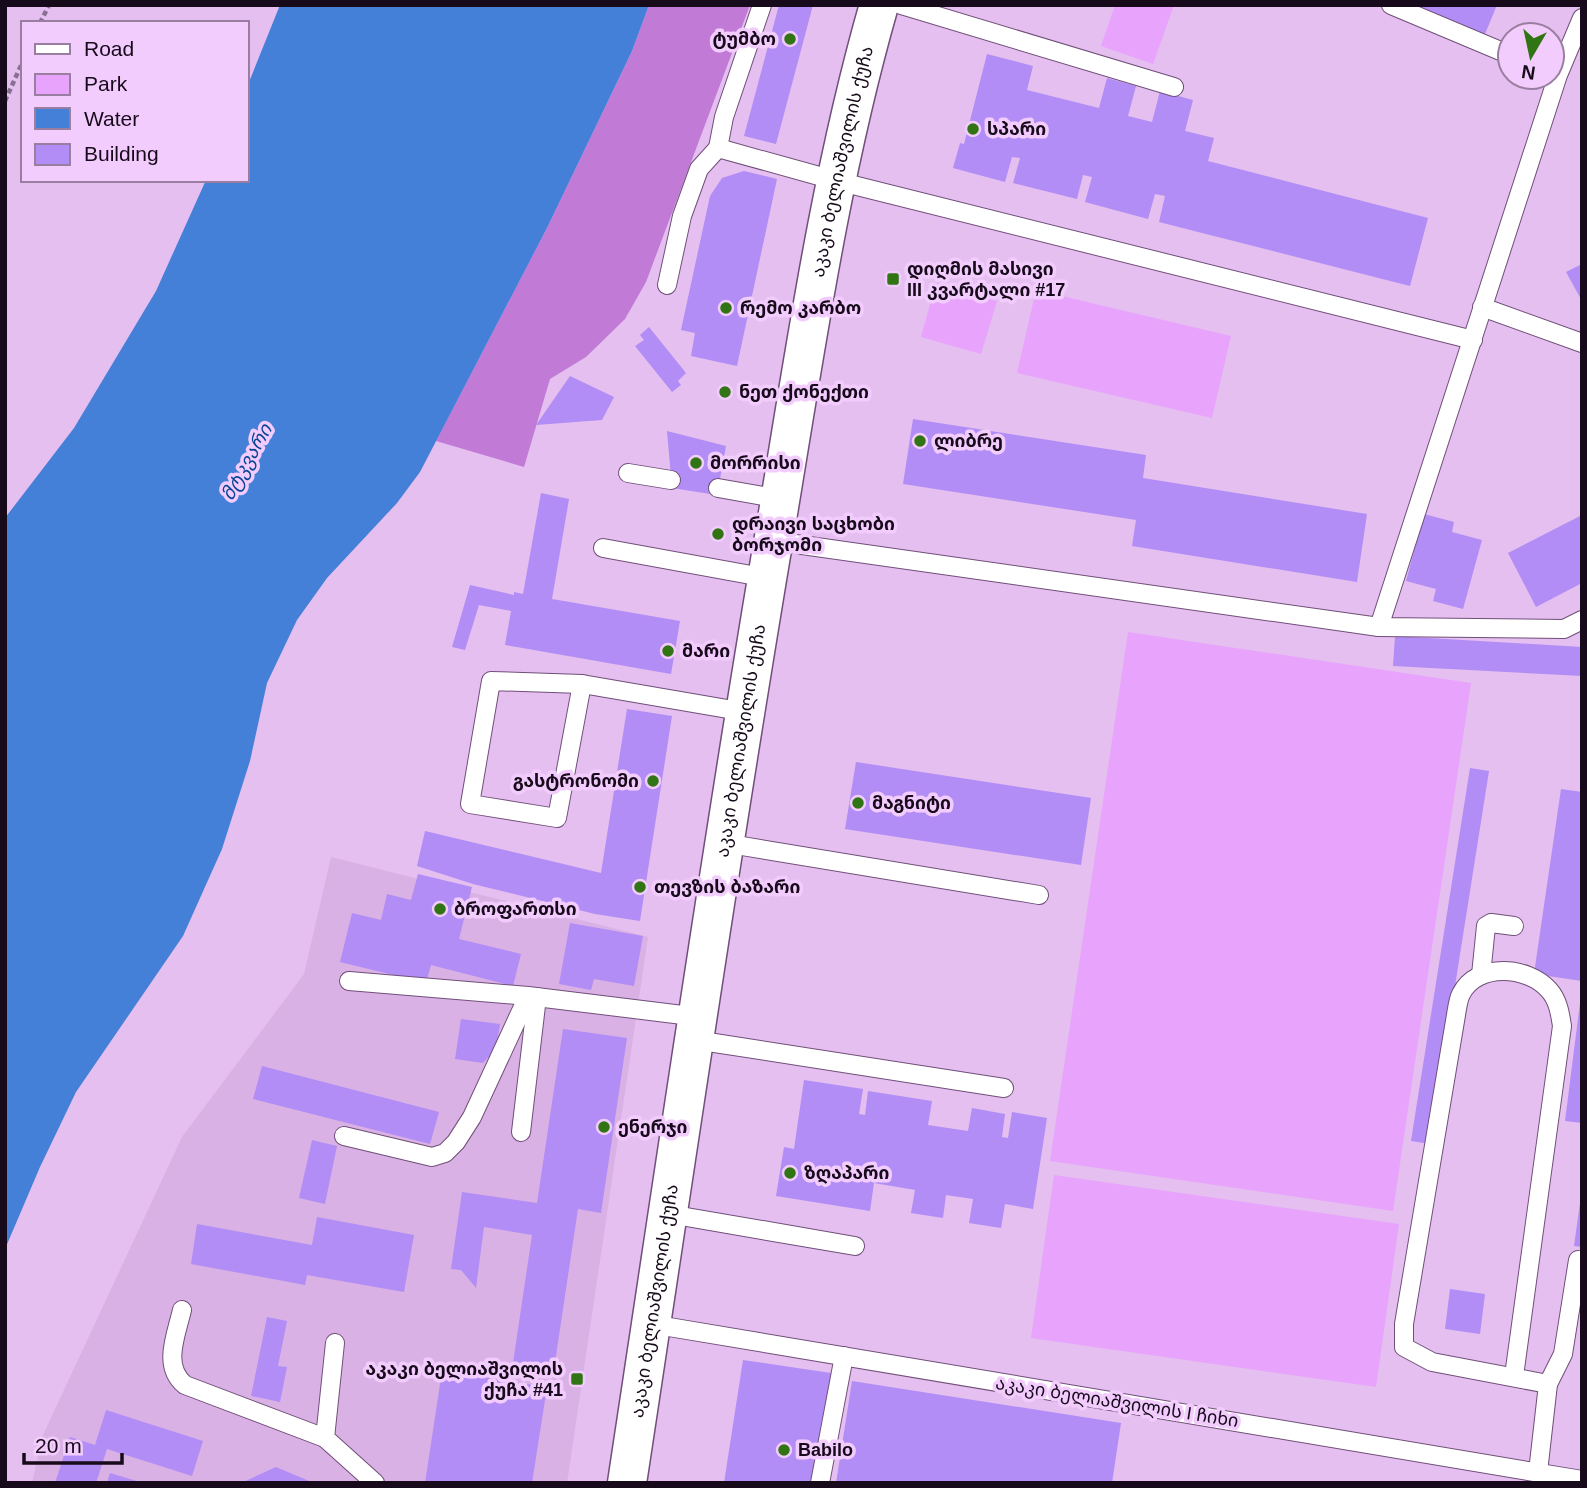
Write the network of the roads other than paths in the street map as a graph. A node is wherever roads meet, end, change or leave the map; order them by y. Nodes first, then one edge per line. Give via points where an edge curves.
1 (762, 5) edge
2 (878, 5) edge
3 (901, 5) edge
4 (1391, 5) edge
5 (1581, 24) edge
6 (1496, 49) edge
7 (1566, 52) edge
8 (1174, 87) dead end
9 (1549, 91) edge
10 (718, 148) junction
11 (837, 181) junction
12 (667, 285) dead end
13 (1482, 307) junction
14 (1473, 341) junction
15 (1582, 343) edge
16 (628, 473) dead end
17 (671, 480) dead end
18 (718, 488) dead end
19 (780, 499) junction
20 (774, 541) junction
21 (603, 548) dead end
22 (767, 578) junction
23 (1582, 620) edge
24 (1379, 627) junction
25 (582, 684) junction
26 (745, 712) junction
27 (724, 843) junction
28 (1039, 895) dead end
29 (1514, 926) dead end
30 (1481, 975) junction
31 (349, 981) dead end
32 (532, 997) junction
33 (697, 1028) junction
34 (1004, 1088) dead end
35 (521, 1132) dead end
36 (344, 1136) dead end
37 (668, 1214) junction
38 (855, 1246) dead end
39 (1578, 1260) dead end
40 (183, 1310) dead end
41 (652, 1324) junction
42 (335, 1343) dead end
43 (844, 1356) junction
44 (1514, 1376) junction
45 (1548, 1384) junction
46 (325, 1438) junction
47 (1538, 1472) junction
48 (1582, 1480) edge
49 (375, 1483) edge
50 (627, 1483) edge
51 (820, 1483) edge

1 - 10 lane
2 - 11 main road, აკაკი ბელიაშვილის ქუჩა via 856,83
3 - 8 lane
4 - 6 lane
5 - 7 lane
9 - 13 lane
10 - 11 lane
10 - 12 lane via 699,169 682,216
11 - 14 lane
11 - 19 main road, აკაკი ბელიაშვილის ქუჩა
13 - 14 lane
13 - 15 lane
14 - 24 lane
16 - 17 lane
18 - 19 lane
19 - 20 main road, აკაკი ბელიაშვილის ქუჩა
20 - 22 main road, აკაკი ბელიაშვილის ქუჩა
20 - 24 lane
21 - 22 lane
22 - 26 main road, აკაკი ბელიაშვილის ქუჩა
23 - 24 lane via 1564,629
25 - 25 lane via 557,818 470,804 491,681
25 - 26 lane
26 - 27 main road, აკაკი ბელიაშვილის ქუჩა
27 - 28 lane
27 - 33 main road, აკაკი ბელიაშვილის ქუჩა
29 - 30 lane via 1486,926
30 - 44 lane via 1495,971 1532,978 1548,989 1560,1009 1562,1026
30 - 44 lane via 1461,994 1455,1015 1404,1347 1432,1362
31 - 32 lane
32 - 33 lane
32 - 35 lane
32 - 36 lane via 472,1117 445,1153 432,1157
33 - 34 lane
33 - 37 main road, აკაკი ბელიაშვილის ქუჩა
37 - 38 lane
37 - 41 main road, აკაკი ბელიაშვილის ქუჩა
39 - 45 lane via 1563,1354
40 - 46 lane via 174,1347 175,1377 185,1385
41 - 43 lane, აკაკი ბელიაშვილის I ჩიხი
41 - 50 main road, აკაკი ბელიაშვილის ქუჩა
42 - 46 lane
43 - 47 lane, აკაკი ბელიაშვილის I ჩიხი
43 - 51 lane
44 - 45 lane
45 - 47 lane
46 - 49 lane
47 - 48 lane, აკაკი ბელიაშვილის I ჩიხი

